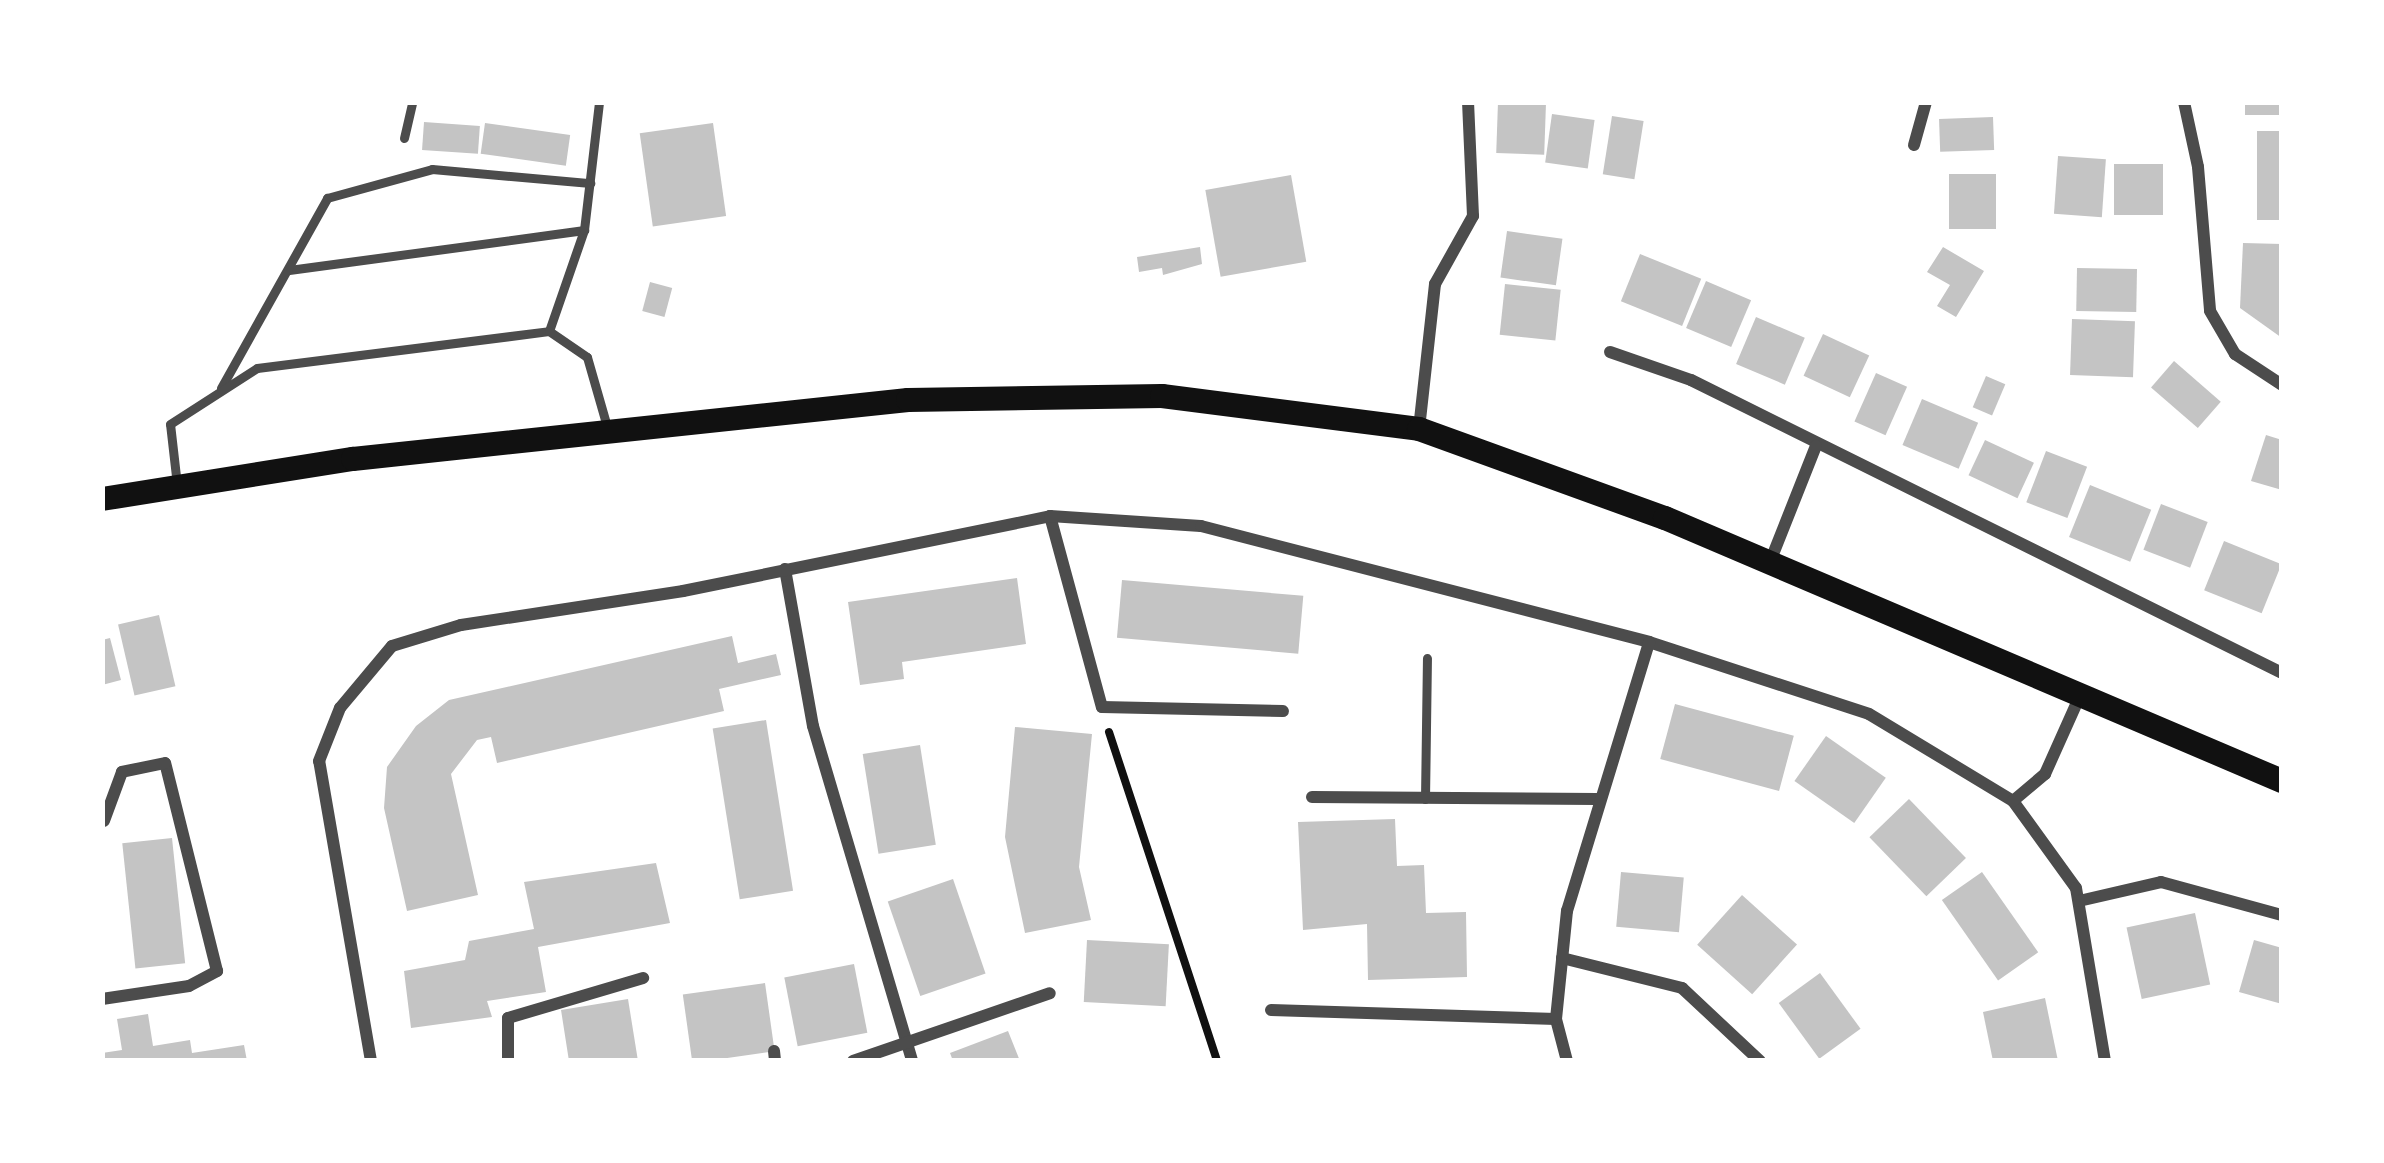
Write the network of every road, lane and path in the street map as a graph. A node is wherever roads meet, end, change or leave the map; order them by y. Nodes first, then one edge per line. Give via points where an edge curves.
1 (412, 102) edge
2 (598, 102) edge
3 (1468, 102) edge
4 (1926, 102) edge
5 (2184, 102) edge
6 (404, 138) dead end
7 (1914, 145) dead end
8 (590, 183) junction
9 (584, 230) junction
10 (289, 270) junction
11 (550, 331) junction
12 (1610, 352) dead end
13 (2282, 385) edge
14 (218, 393) junction
15 (1419, 429) junction
16 (608, 430) junction
17 (1816, 446) junction
18 (178, 490) junction
19 (102, 499) edge
20 (1050, 516) junction
21 (1770, 564) junction
22 (785, 569) junction
23 (1649, 642) junction
24 (1427, 658) dead end
25 (2282, 673) edge
26 (2079, 698) junction
27 (1102, 707) junction
28 (1283, 711) dead end
29 (2282, 781) edge
30 (1312, 797) dead end
31 (1425, 799) junction
32 (1597, 800) junction
33 (2013, 801) junction
34 (104, 821) edge
35 (2079, 901) junction
36 (2282, 916) edge
37 (1562, 958) junction
38 (643, 978) dead end
39 (1050, 993) dead end
40 (102, 999) edge
41 (1271, 1010) dead end
42 (1556, 1019) junction
43 (908, 1045) junction
44 (371, 1061) edge
45 (508, 1061) edge
46 (853, 1061) edge
47 (912, 1061) edge
48 (1217, 1061) edge
49 (1567, 1061) edge
50 (1760, 1061) edge
51 (2105, 1061) edge

1 - 6 lane
2 - 8 lane
3 - 15 street via 1473,216 1435,284
4 - 7 street
5 - 13 street via 2210,311 2235,354
8 - 9 lane
8 - 10 lane via 432,169 327,198
9 - 10 lane
9 - 11 lane
10 - 14 lane
11 - 14 lane via 257,368
11 - 16 lane via 587,357
12 - 17 street via 1691,380
14 - 18 lane via 170,424
15 - 16 main road via 1162,396 908,400
15 - 21 main road
16 - 18 main road via 353,459
17 - 21 street
17 - 25 street
18 - 19 main road
20 - 22 street
20 - 23 street via 1201,526
20 - 27 street
21 - 26 main road
22 - 43 street via 813,726
22 - 44 street via 460,625 392,646 340,708 319,761
23 - 32 street
23 - 33 street via 1869,714
24 - 31 lane
26 - 29 main road
26 - 33 street via 2045,774
27 - 28 street
27 - 48 path
30 - 31 street
31 - 32 street
32 - 37 street
33 - 35 street
34 - 40 street via 122,772 165,763 217,971 189,986
35 - 36 street via 2161,882
35 - 51 street
37 - 42 street
37 - 50 street via 1682,988
38 - 45 street via 508,1018
39 - 43 street
41 - 42 street
42 - 49 street
43 - 46 street
43 - 47 street

